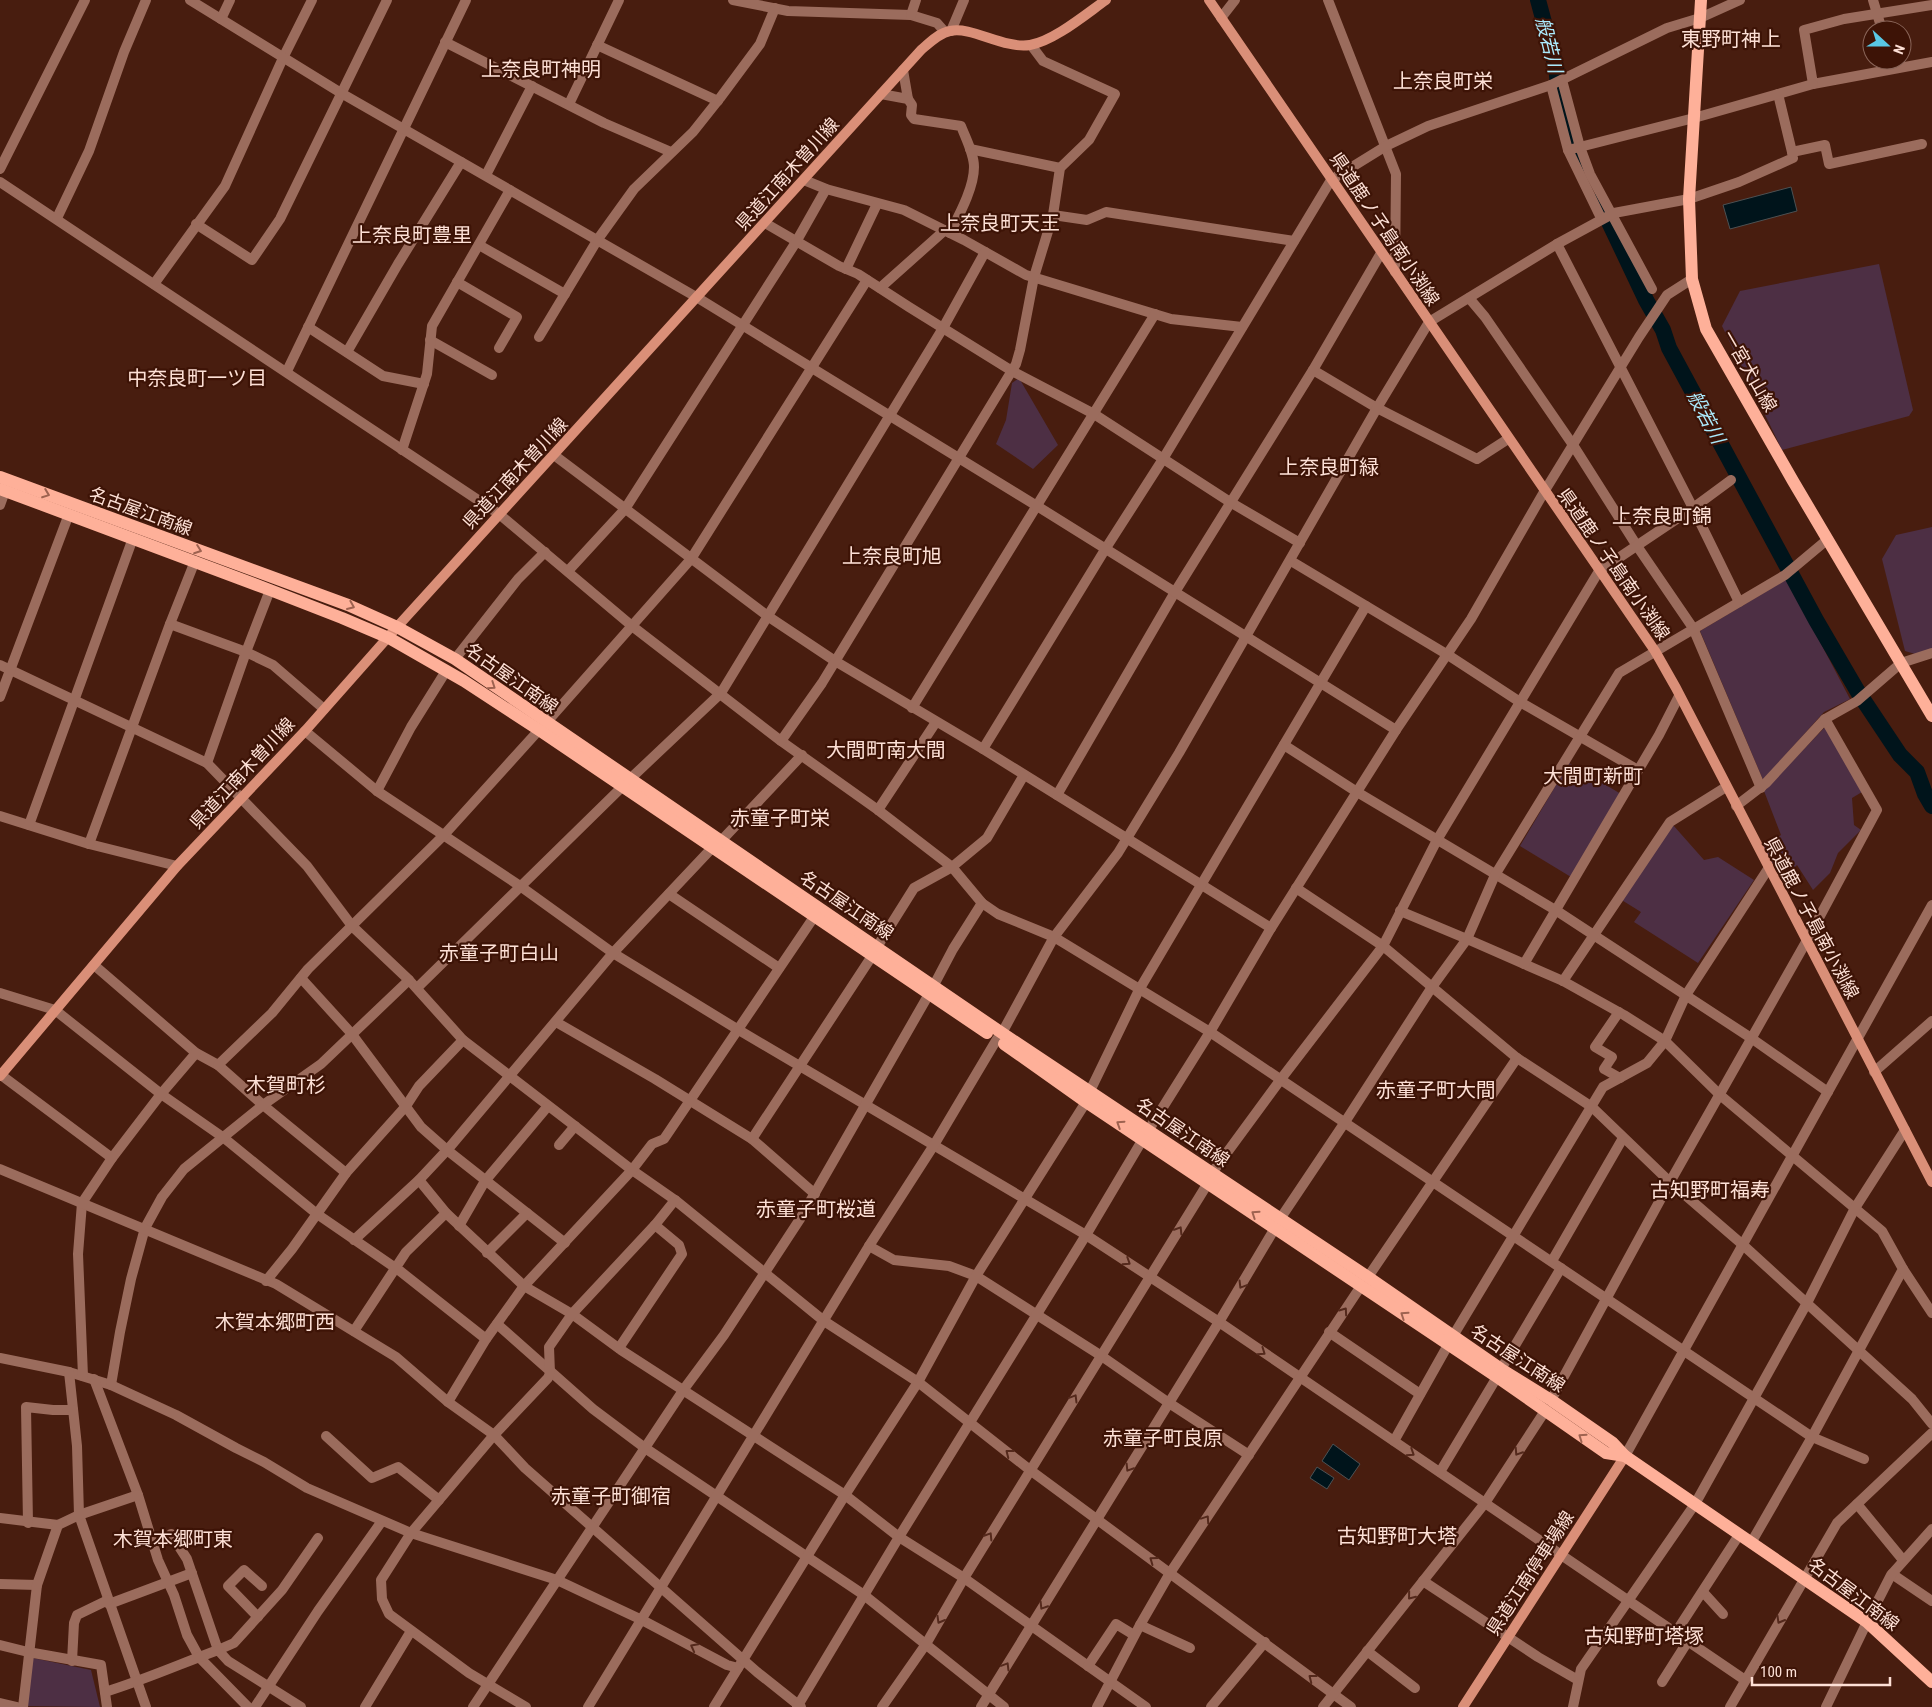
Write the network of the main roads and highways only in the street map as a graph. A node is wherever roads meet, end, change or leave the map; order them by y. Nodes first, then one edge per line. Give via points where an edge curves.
1 (1106, 0) edge
2 (1209, 0) edge
3 (1701, 0) edge
4 (0, 477) edge
5 (3, 490) edge
6 (397, 627) junction
7 (388, 638) junction
8 (1932, 716) edge
9 (542, 726) junction
10 (0, 1076) edge
11 (1932, 1182) edge
12 (1625, 1456) junction
13 (1932, 1682) edge
14 (1462, 1707) edge

1 - 6 main road, 県道江南木曽川線 via 1058,33 1031,45 1007,44 962,31 948,31 929,43
2 - 11 main road, 県道鹿ノ子島南小渕線 via 1654,651
3 - 8 main road, 一宮犬山線 via 1689,199 1692,279 1706,329
4 -> 6 main road, 名古屋江南線 via 278,578
5 - 7 main road, 名古屋江南線 via 195,561
6 - 7 main road, 県道江南木曽川線
6 -> 9 main road, 名古屋江南線 via 454,659
7 - 9 main road, 名古屋江南線
7 - 10 main road, 県道江南木曽川線 via 177,866
9 - 12 main road, 名古屋江南線 via 1548,1406 1613,1443
12 - 13 main road, 名古屋江南線 via 1867,1622
12 - 14 main road, 県道江南停車場線

